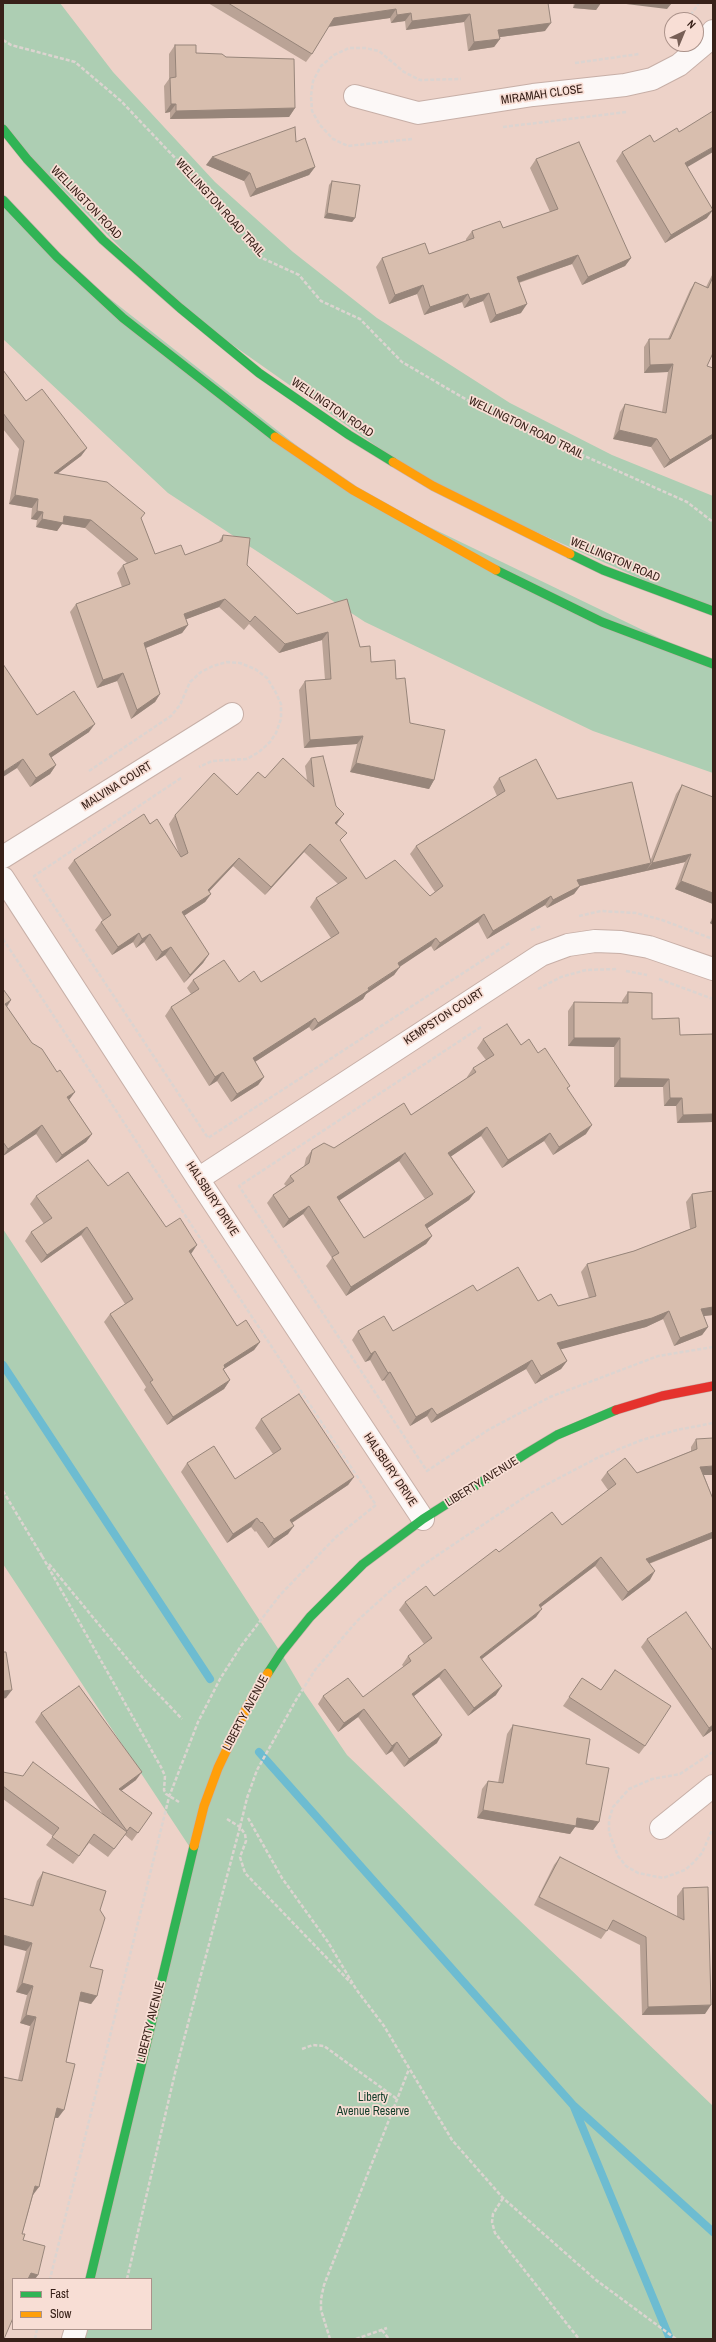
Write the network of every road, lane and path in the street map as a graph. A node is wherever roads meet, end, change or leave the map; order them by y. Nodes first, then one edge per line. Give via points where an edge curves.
1 (699, 3) edge
2 (693, 12) edge
3 (713, 31) edge
4 (3, 40) edge
5 (355, 96) dead end
6 (3, 129) edge
7 (3, 200) edge
8 (713, 522) edge
9 (713, 611) edge
10 (713, 664) edge
11 (232, 714) dead end
12 (3, 857) edge
13 (34, 876) dead end
14 (3, 878) edge
15 (3, 939) edge
16 (713, 969) edge
17 (533, 992) dead end
18 (713, 999) edge
19 (485, 1024) dead end
20 (208, 1138) dead end
21 (198, 1179) junction
22 (713, 1347) edge
23 (713, 1386) edge
24 (713, 1423) edge
25 (3, 1491) edge
26 (376, 1506) dead end
27 (423, 1518) junction
28 (42, 1556) junction
29 (182, 1719) dead end
30 (713, 1786) edge
31 (169, 1797) junction
32 (204, 1809) junction
33 (248, 1818) dead end
34 (240, 1827) junction
35 (661, 1828) dead end
36 (356, 1989) junction
37 (302, 2049) dead end
38 (409, 2069) junction
39 (397, 2098) junction
40 (503, 2198) junction
41 (50, 2278) edge
42 (90, 2278) edge
43 (127, 2278) edge
44 (387, 2328) dead end
45 (382, 2330) junction
46 (330, 2339) edge
47 (356, 2339) edge
48 (389, 2339) edge
49 (579, 2339) edge
50 (676, 2339) edge

1 - 2 path
3 - 5 street, MIRAMAH CLOSE via 704,44 679,65 652,79 625,85 418,113
4 - 8 path, WELLINGTON ROAD TRAIL via 11,45 75,62 127,107 214,199 264,259 299,275 321,301 360,319 402,362 491,414 687,502
6 - 9 main road, WELLINGTON ROAD via 27,159 115,250 180,308 259,373 349,435 433,486 517,529 603,570
7 - 10 main road via 57,257 123,318 273,435 354,490 477,561 602,622
11 - 12 street, MALVINA COURT
13 - 20 path
14 - 21 street, HALSBURY DRIVE
15 - 26 path
16 - 21 street, KEMPSTON COURT via 622,942 595,941 568,945 541,956
17 - 18 path via 561,977 586,970 618,969 646,975
19 - 22 path via 239,1186 427,1471 488,1430 550,1397 658,1356
21 - 27 street, HALSBURY DRIVE
23 - 27 main road, LIBERTY AVENUE via 662,1396 611,1412 557,1435
24 - 34 path, bridge via 642,1440 599,1458 531,1493 423,1565 384,1596 333,1648 296,1700 257,1770
25 - 28 path
27 - 32 main road, LIBERTY AVENUE via 357,1569 310,1617 281,1653 247,1707 218,1768
28 - 29 path via 143,1678
28 - 31 path via 161,1767 165,1776 164,1790
30 - 35 street
31 - 32 path
31 - 41 path
32 - 34 path
32 - 42 main road, LIBERTY AVENUE
33 - 36 path via 282,1878 328,1942
34 - 36 path via 246,1841 240,1857 245,1873
34 - 43 path via 175,2073
36 - 38 path via 384,2026
37 - 39 path via 313,2045 324,2046
38 - 39 path
38 - 40 path via 452,2140
39 - 46 path via 324,2285 321,2310
40 - 49 path via 493,2214 494,2233
40 - 50 path via 596,2280
44 - 45 path
45 - 47 path
45 - 48 path

